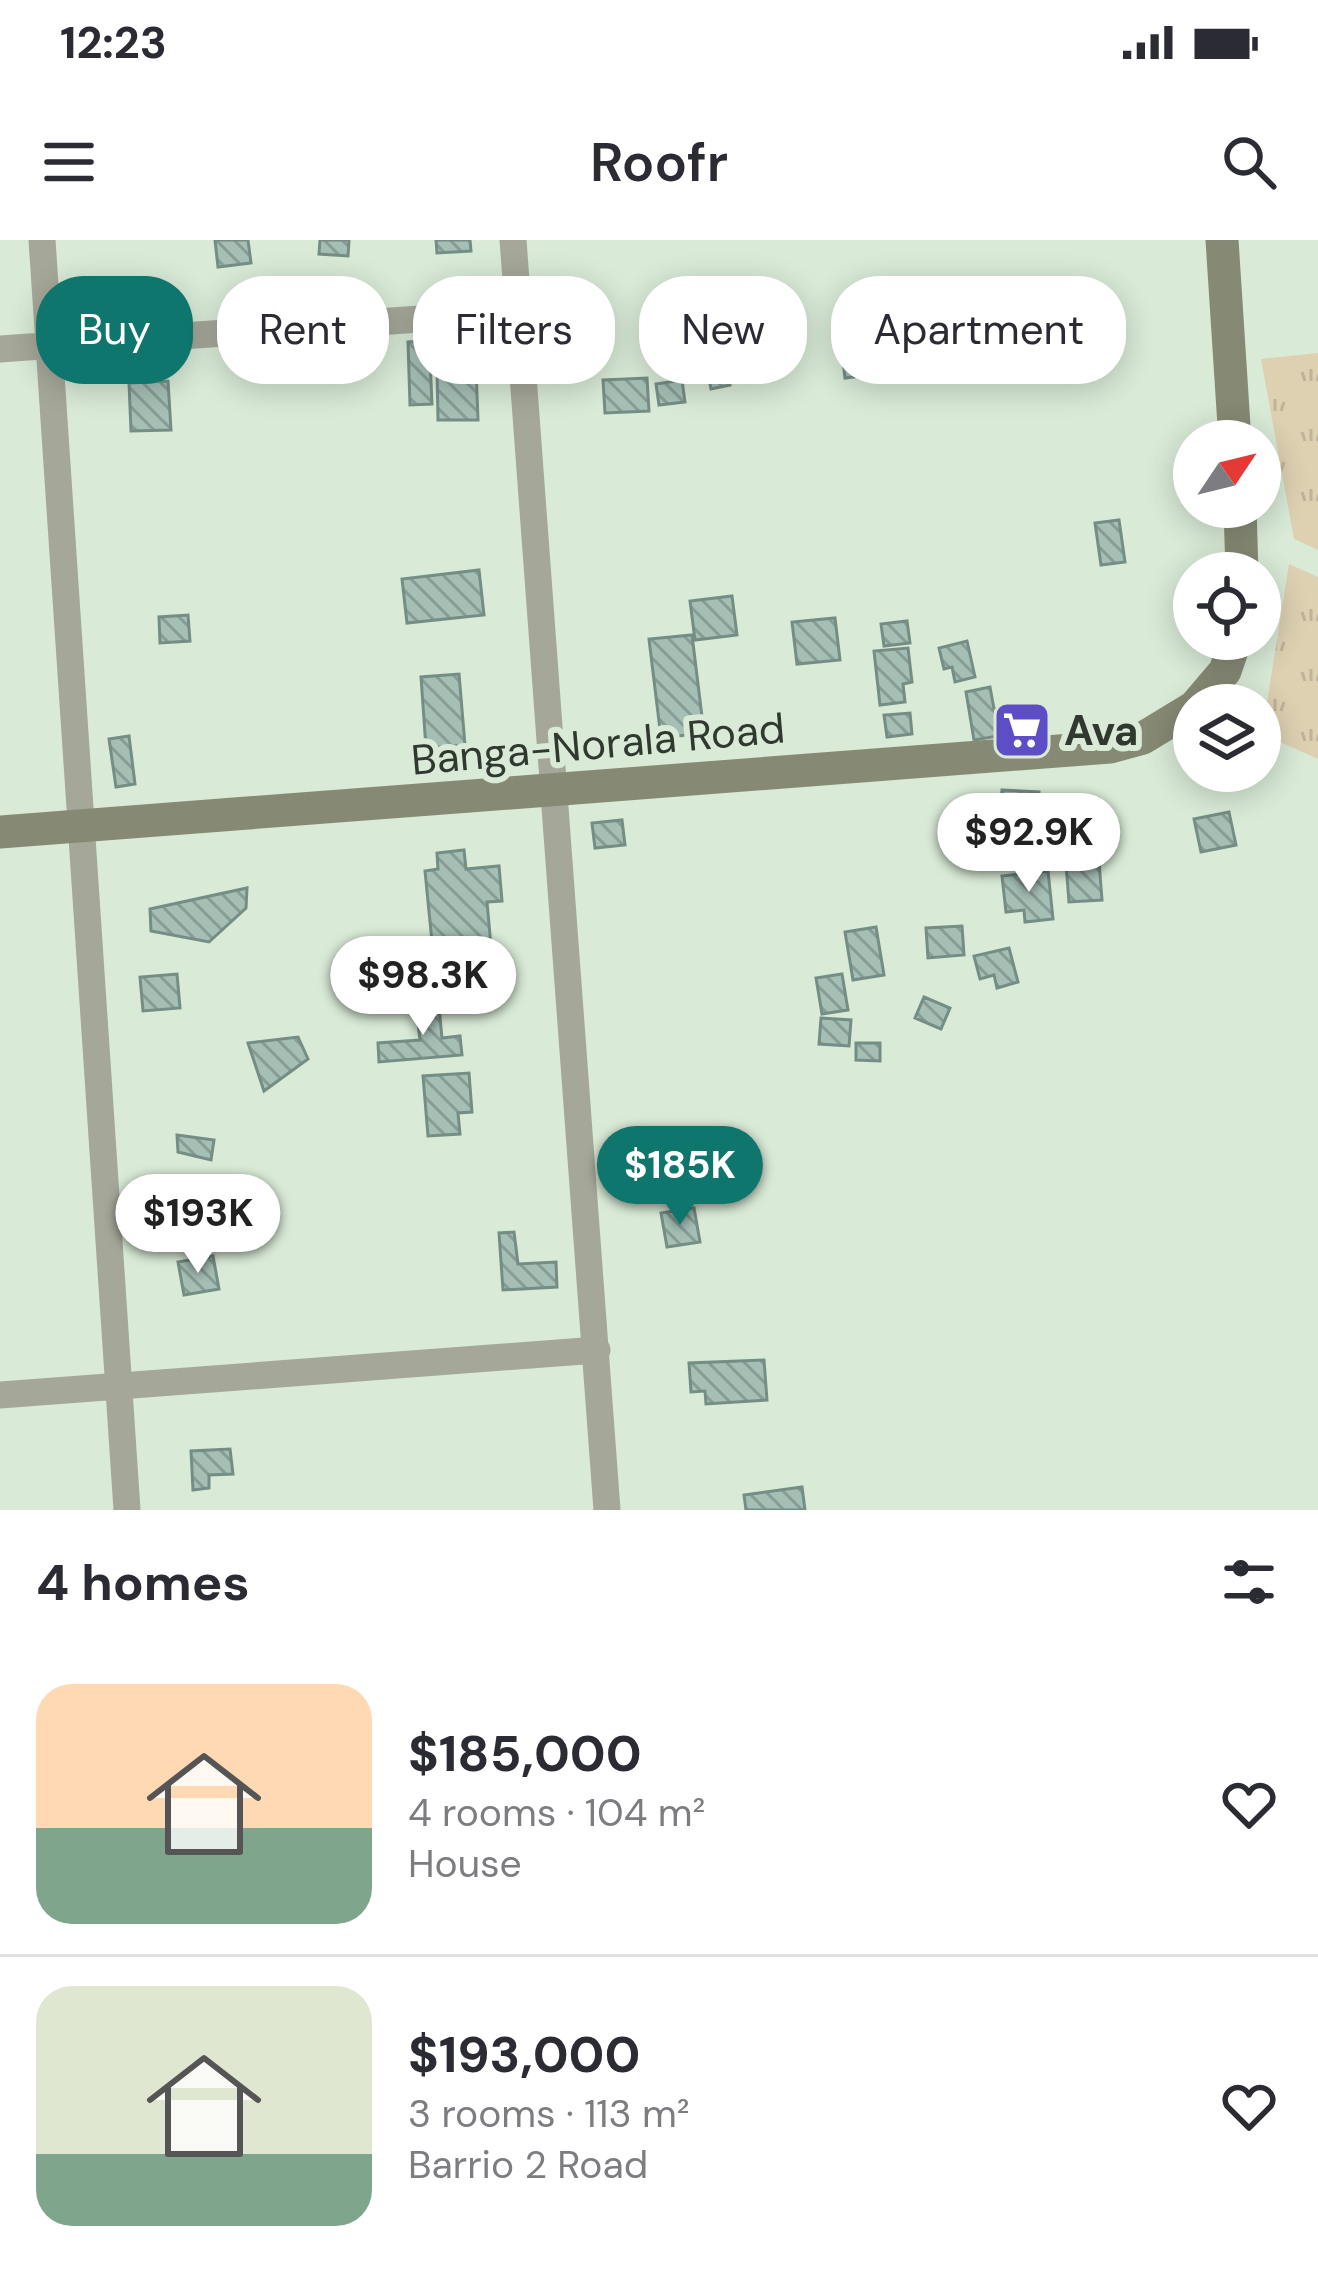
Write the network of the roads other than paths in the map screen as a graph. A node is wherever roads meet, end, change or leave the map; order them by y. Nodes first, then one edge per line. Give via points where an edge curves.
1 (42, 240) edge
2 (513, 240) edge
3 (1222, 240) edge
4 (44, 276) edge
5 (516, 276) edge
6 (413, 320) edge
7 (193, 336) edge
8 (36, 348) edge
9 (0, 349) edge
10 (51, 384) edge
11 (523, 384) edge
12 (1234, 420) edge
13 (1173, 720) edge
14 (550, 794) junction
15 (81, 828) junction
16 (0, 832) edge
17 (597, 1350) junction
18 (119, 1386) junction
19 (0, 1395) edge
20 (127, 1510) edge
21 (607, 1510) edge

1 - 4 street
2 - 5 street
3 - 12 main road
6 - 7 street
8 - 9 street
10 - 15 street
11 - 14 street
13 - 14 main road, Banga-Norala Road via 1110,747
14 - 15 main road, Banga-Norala Road
14 - 17 street
15 - 16 main road, Banga-Norala Road
15 - 18 street
17 - 18 street
17 - 21 street
18 - 19 street
18 - 20 street

